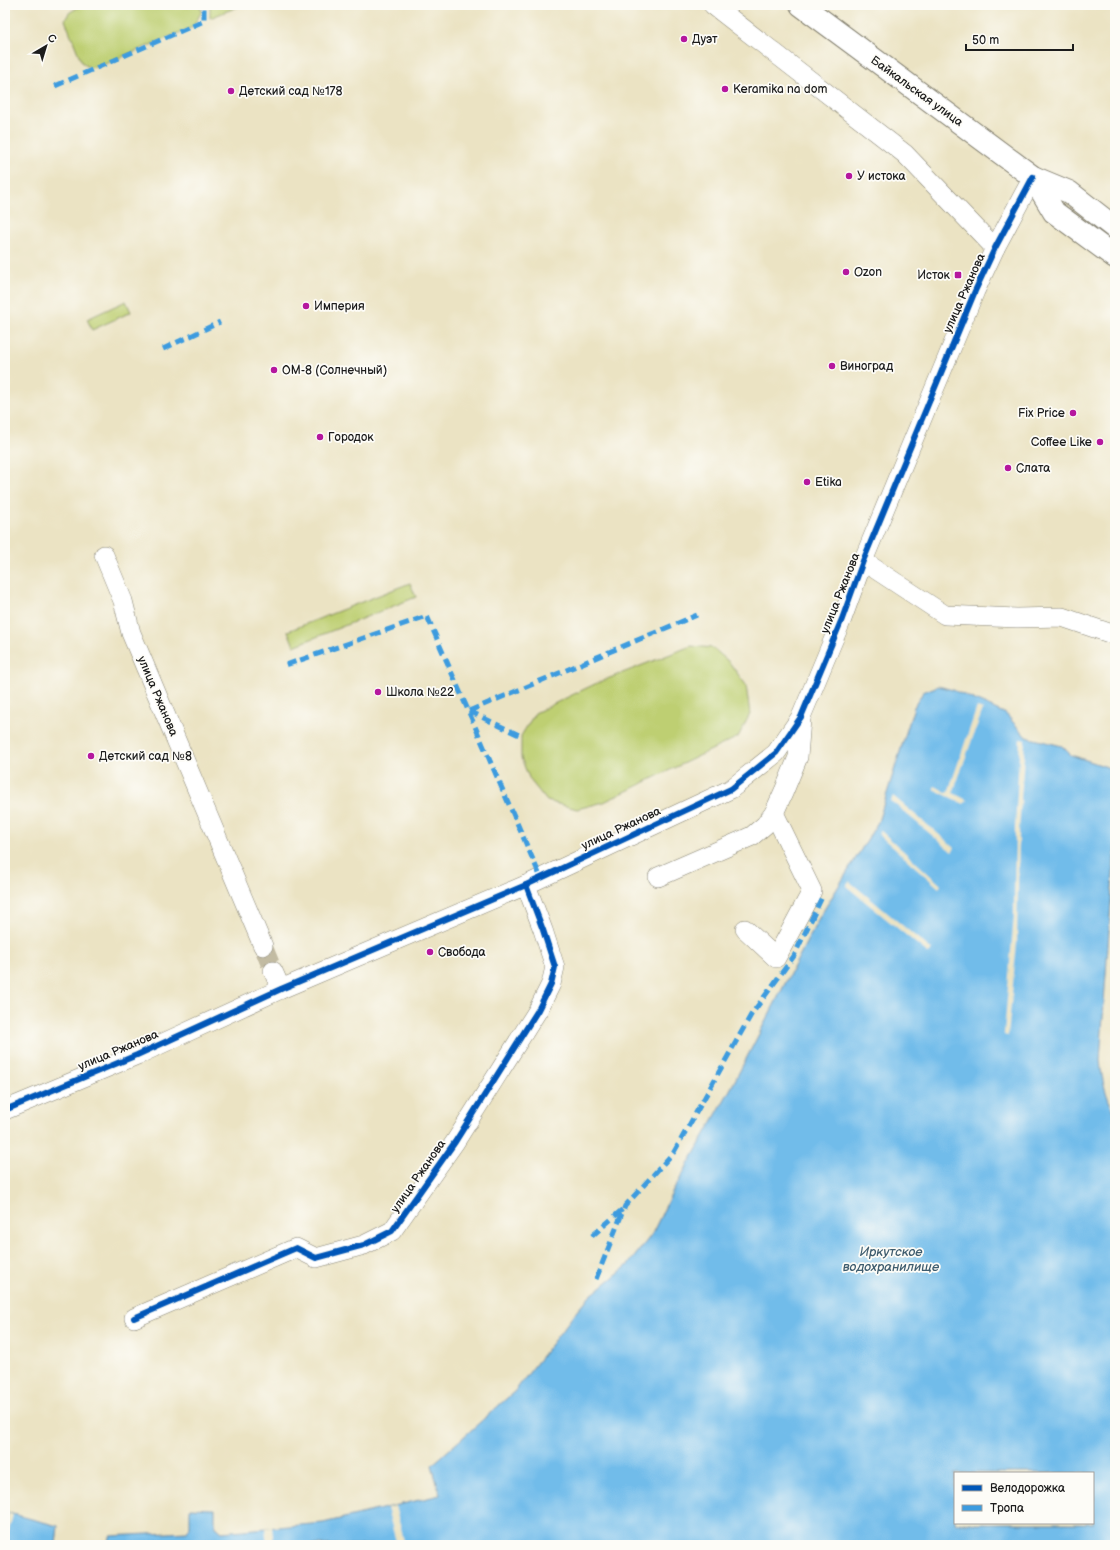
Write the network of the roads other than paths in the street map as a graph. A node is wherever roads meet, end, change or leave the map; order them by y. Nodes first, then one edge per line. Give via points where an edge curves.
1 (713, 5) edge
2 (801, 5) edge
3 (1033, 177) junction
4 (1115, 228) edge
5 (995, 248) junction
6 (1115, 258) edge
7 (104, 555) dead end
8 (863, 561) junction
9 (1115, 635) edge
10 (801, 717) junction
11 (774, 813) junction
12 (658, 877) dead end
13 (526, 885) junction
14 (745, 929) dead end
15 (263, 946) tunnel mouth
16 (273, 971) tunnel mouth
17 (281, 989) junction
18 (5, 1110) edge
19 (134, 1318) dead end

1 - 5 street via 905,154
2 - 3 main road, Байкальская улица
3 - 4 main road, Байкальская улица via 1069,192
3 - 5 street, улица Ржанова
3 - 6 main road, Байкальская улица via 1054,212
5 - 8 street, улица Ржанова
7 - 15 street, улица Ржанова via 123,601 130,633
8 - 9 street via 945,615 1062,617
8 - 10 street, улица Ржанова
10 - 11 street via 798,757
10 - 13 street, улица Ржанова via 776,753 731,789
11 - 12 street via 752,836
11 - 14 street via 812,891 776,958
13 - 17 street, улица Ржанова
13 - 19 street, улица Ржанова via 555,967 551,984 538,1010 455,1142 392,1231 364,1245 316,1258 296,1248
16 - 17 street
17 - 18 street, улица Ржанова via 137,1055

